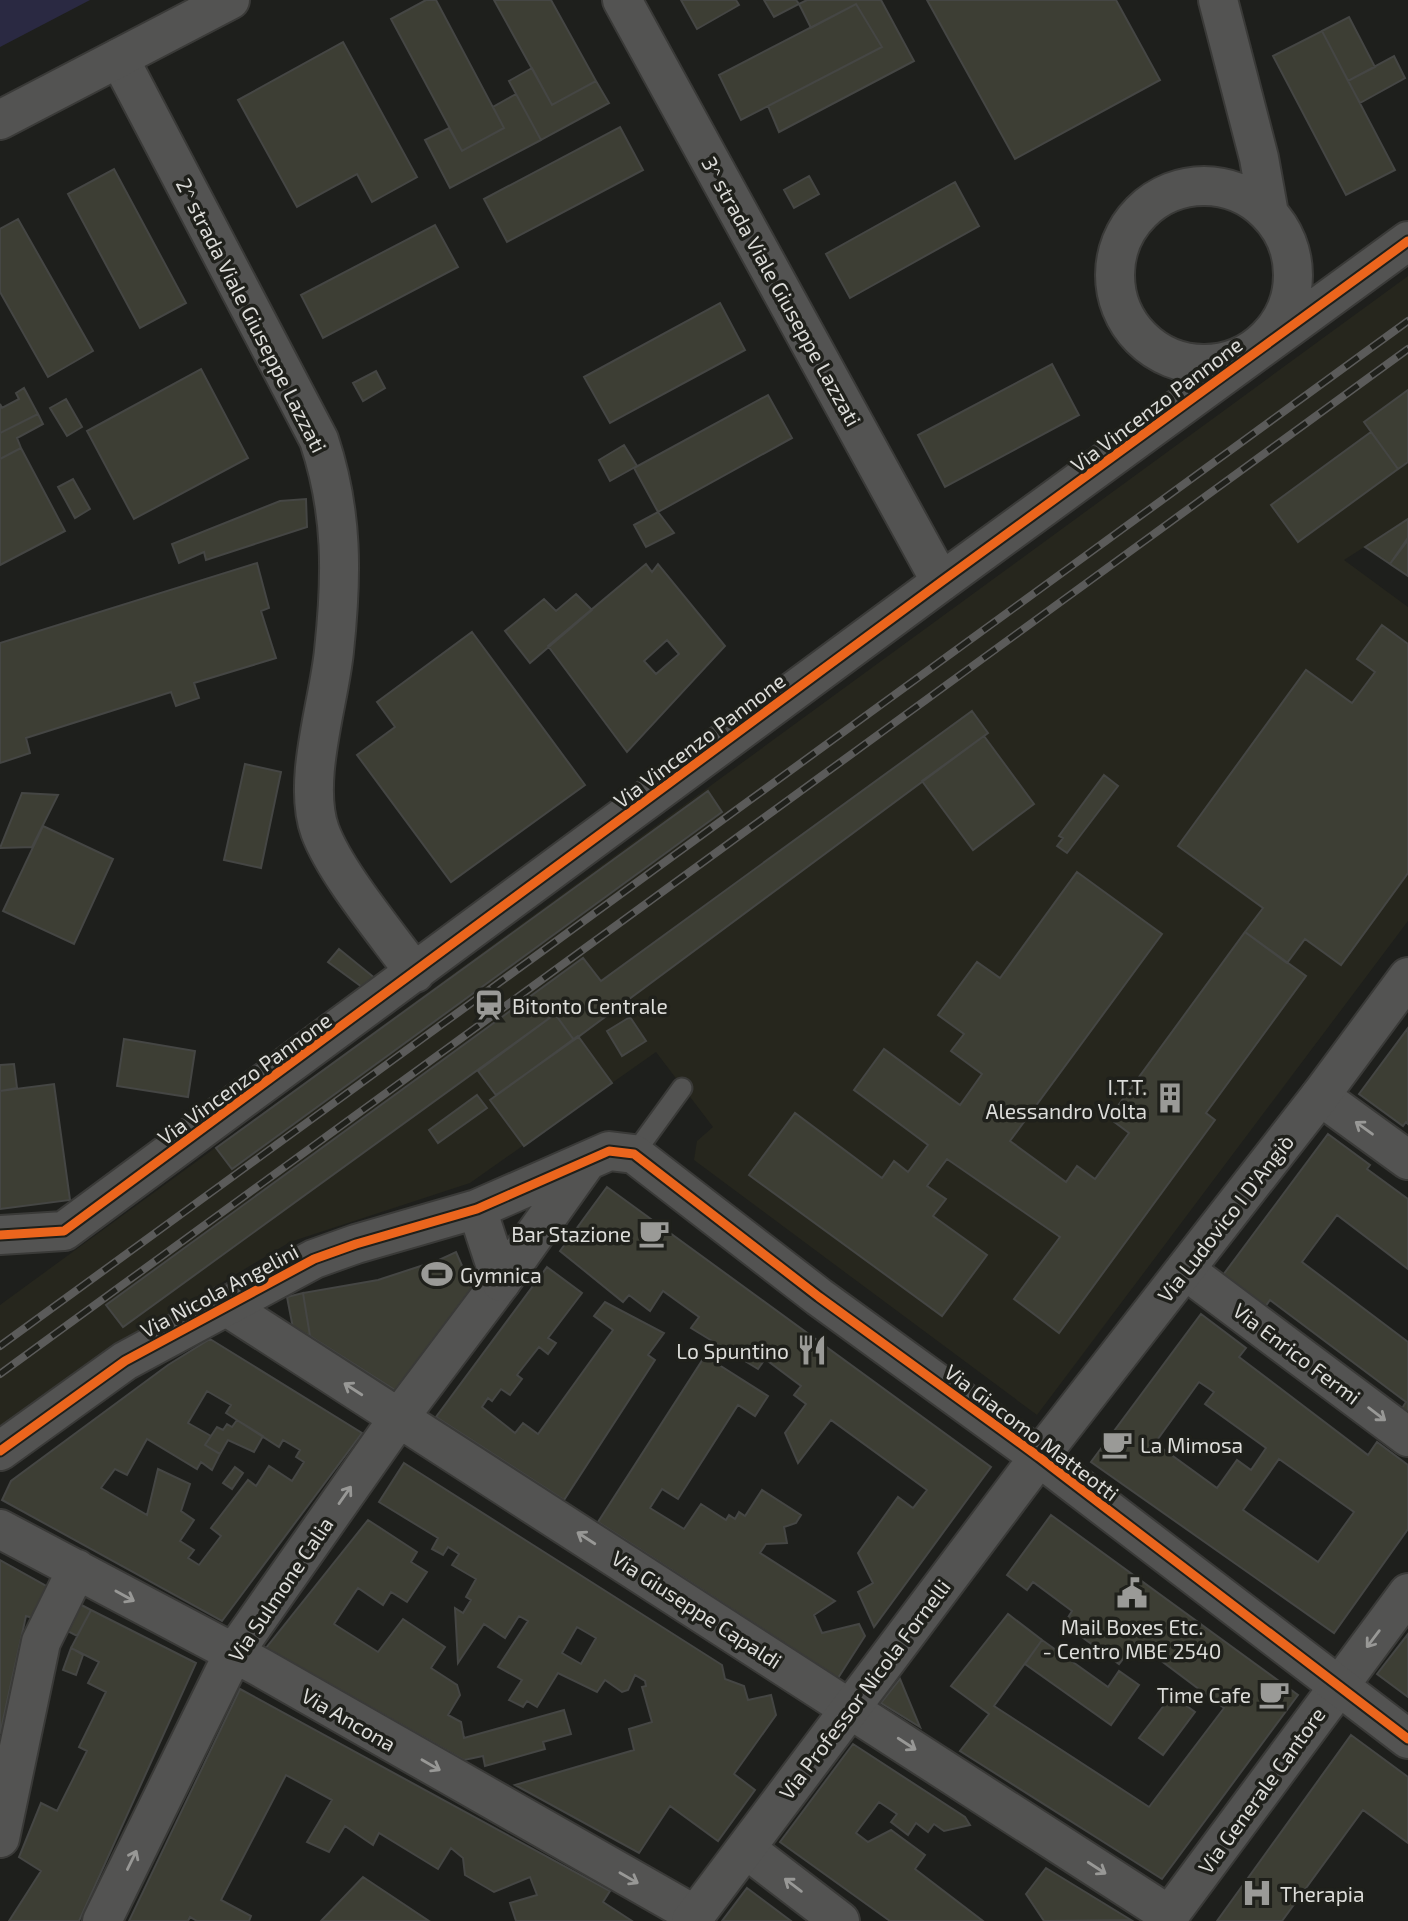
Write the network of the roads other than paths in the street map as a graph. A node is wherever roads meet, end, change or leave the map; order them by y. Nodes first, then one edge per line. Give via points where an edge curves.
1 (230, 0) edge
2 (622, 0) edge
3 (1218, 0) edge
4 (119, 58) junction
5 (0, 120) edge
6 (1269, 214) junction
7 (1408, 241) edge
8 (1261, 346) junction
9 (941, 582) junction
10 (415, 973) junction
11 (1408, 977) edge
12 (682, 1088) dead end
13 (1320, 1097) junction
14 (634, 1154) junction
15 (588, 1159) junction
16 (1408, 1160) edge
17 (477, 1209) junction
18 (0, 1235) edge
19 (1185, 1270) junction
20 (501, 1282) junction
21 (224, 1305) junction
22 (398, 1419) junction
23 (1408, 1437) edge
24 (0, 1451) edge
25 (1039, 1457) junction
26 (0, 1529) edge
27 (77, 1569) junction
28 (1408, 1593) edge
29 (233, 1654) junction
30 (1338, 1685) junction
31 (850, 1706) junction
32 (1408, 1739) edge
33 (0, 1838) edge
34 (746, 1849) junction
35 (693, 1918) edge
36 (1167, 1918) edge
37 (102, 1921) edge
38 (840, 1921) edge

1 - 4 street
2 - 9 street, 3^ strada Viale Giuseppe Lazzati
3 - 6 street
4 - 5 street
4 - 10 street, 2^ strada Viale Giuseppe Lazzati via 319,440 334,483 340,543 334,651 314,799 334,858
6 - 8 street via 1285,237 1293,264 1292,293 1280,321
6 - 8 street via 1247,196 1220,187 1192,186 1141,211 1124,233 1115,260 1115,291 1126,320 1146,343 1172,359 1202,364 1233,359
7 - 8 street, Via Vincenzo Pannone
8 - 9 street, Via Vincenzo Pannone
9 - 10 street, Via Vincenzo Pannone
10 - 18 street, Via Vincenzo Pannone via 64,1231
11 - 13 street, Via Ludovico I D'Angiò
12 - 14 lane
16 -> 13 street
13 - 19 street, Via Ludovico I D'Angiò
14 - 15 street, Via Nicola Angelini via 609,1151
14 - 25 street, Via Giacomo Matteotti via 819,1297
15 - 17 street, Via Nicola Angelini
15 - 20 street, Via Sulmone Calia
17 - 20 street
17 - 21 street, Via Nicola Angelini via 324,1255
19 -> 23 street, Via Enrico Fermi
19 - 25 street, Via Ludovico I D'Angiò
20 - 22 street, Via Sulmone Calia
22 -> 21 street, Via Giuseppe Capaldi
21 - 24 street, Via Nicola Angelini via 125,1361
29 -> 22 street, Via Sulmone Calia
31 -> 22 street, Via Giuseppe Capaldi
25 - 30 street, Via Giacomo Matteotti
25 - 31 street, Via Professor Nicola Fornelli
26 - 27 street, Via Ancona
27 -> 29 street, Via Ancona
27 - 33 street via 41,1642
28 -> 30 street, Via Generale Cantore
29 -> 35 street, Via Ancona
37 -> 29 street, Via Sulmone Calia
30 - 32 street, Via Giacomo Matteotti
30 - 36 street, Via Generale Cantore
31 - 34 street, Via Professor Nicola Fornelli
31 -> 36 street, Via Giuseppe Capaldi
34 - 35 street, Via Professor Nicola Fornelli
38 -> 34 street

